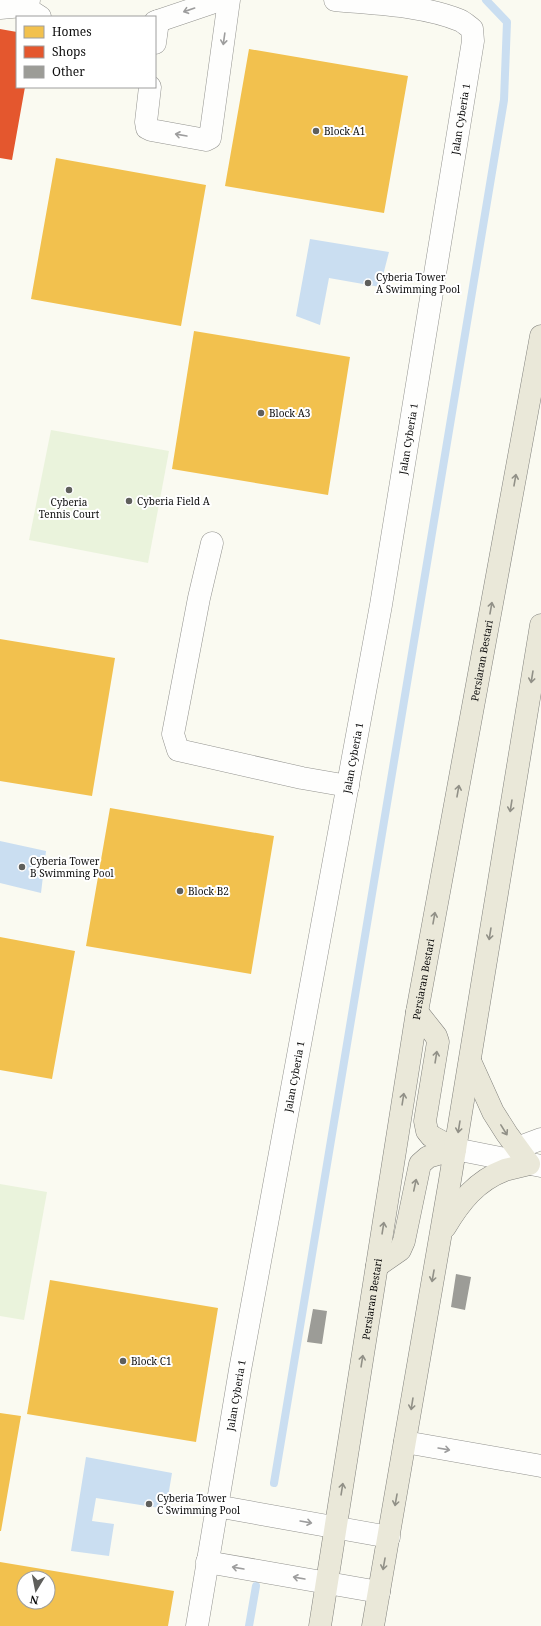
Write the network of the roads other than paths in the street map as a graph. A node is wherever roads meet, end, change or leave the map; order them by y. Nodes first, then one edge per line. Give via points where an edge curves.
1 (220, 0) edge
2 (229, 0) edge
3 (335, 0) edge
4 (0, 8) edge
5 (31, 8) edge
6 (156, 21) edge
7 (150, 88) edge
8 (541, 336) edge
9 (212, 543) dead end
10 (541, 625) edge
11 (348, 786) junction
12 (417, 1012) junction
13 (470, 1061) junction
14 (541, 1139) edge
15 (455, 1149) junction
16 (529, 1159) edge
17 (440, 1237) junction
18 (377, 1266) junction
19 (405, 1442) junction
20 (541, 1466) edge
21 (216, 1506) junction
22 (336, 1528) junction
23 (389, 1537) junction
24 (207, 1562) junction
25 (327, 1583) junction
26 (379, 1592) junction
27 (197, 1626) edge
28 (320, 1626) edge
29 (373, 1626) edge

1 -> 6 street
2 -> 7 street via 210,138 206,140 147,128
3 - 11 street, Jalan Cyberia 1 via 429,11 461,20 472,29 473,41 381,606
4 - 5 street
12 -> 8 main road, Persiaran Bestari
9 - 11 street via 173,734 178,750
10 -> 13 main road
11 - 21 street, Jalan Cyberia 1
15 -> 12 main road via 431,1136 427,1131 425,1121 438,1042
18 -> 12 main road, Persiaran Bestari
13 -> 15 main road
13 -> 16 main road via 493,1112
14 - 16 street
15 - 16 street
15 - 17 main road
18 -> 15 main road via 400,1250 404,1241 420,1164 428,1157
16 - 17 main road via 490,1177 468,1193
17 -> 19 main road
22 -> 18 main road, Persiaran Bestari
19 -> 20 street
19 -> 23 main road
21 -> 22 street
21 - 24 street, Jalan Cyberia 1
22 - 23 street
22 - 25 main road, Persiaran Bestari
23 -> 26 main road
25 -> 24 street
24 - 27 street, Jalan Cyberia 1
25 - 26 street
25 - 28 main road, Persiaran Bestari
26 - 29 main road

